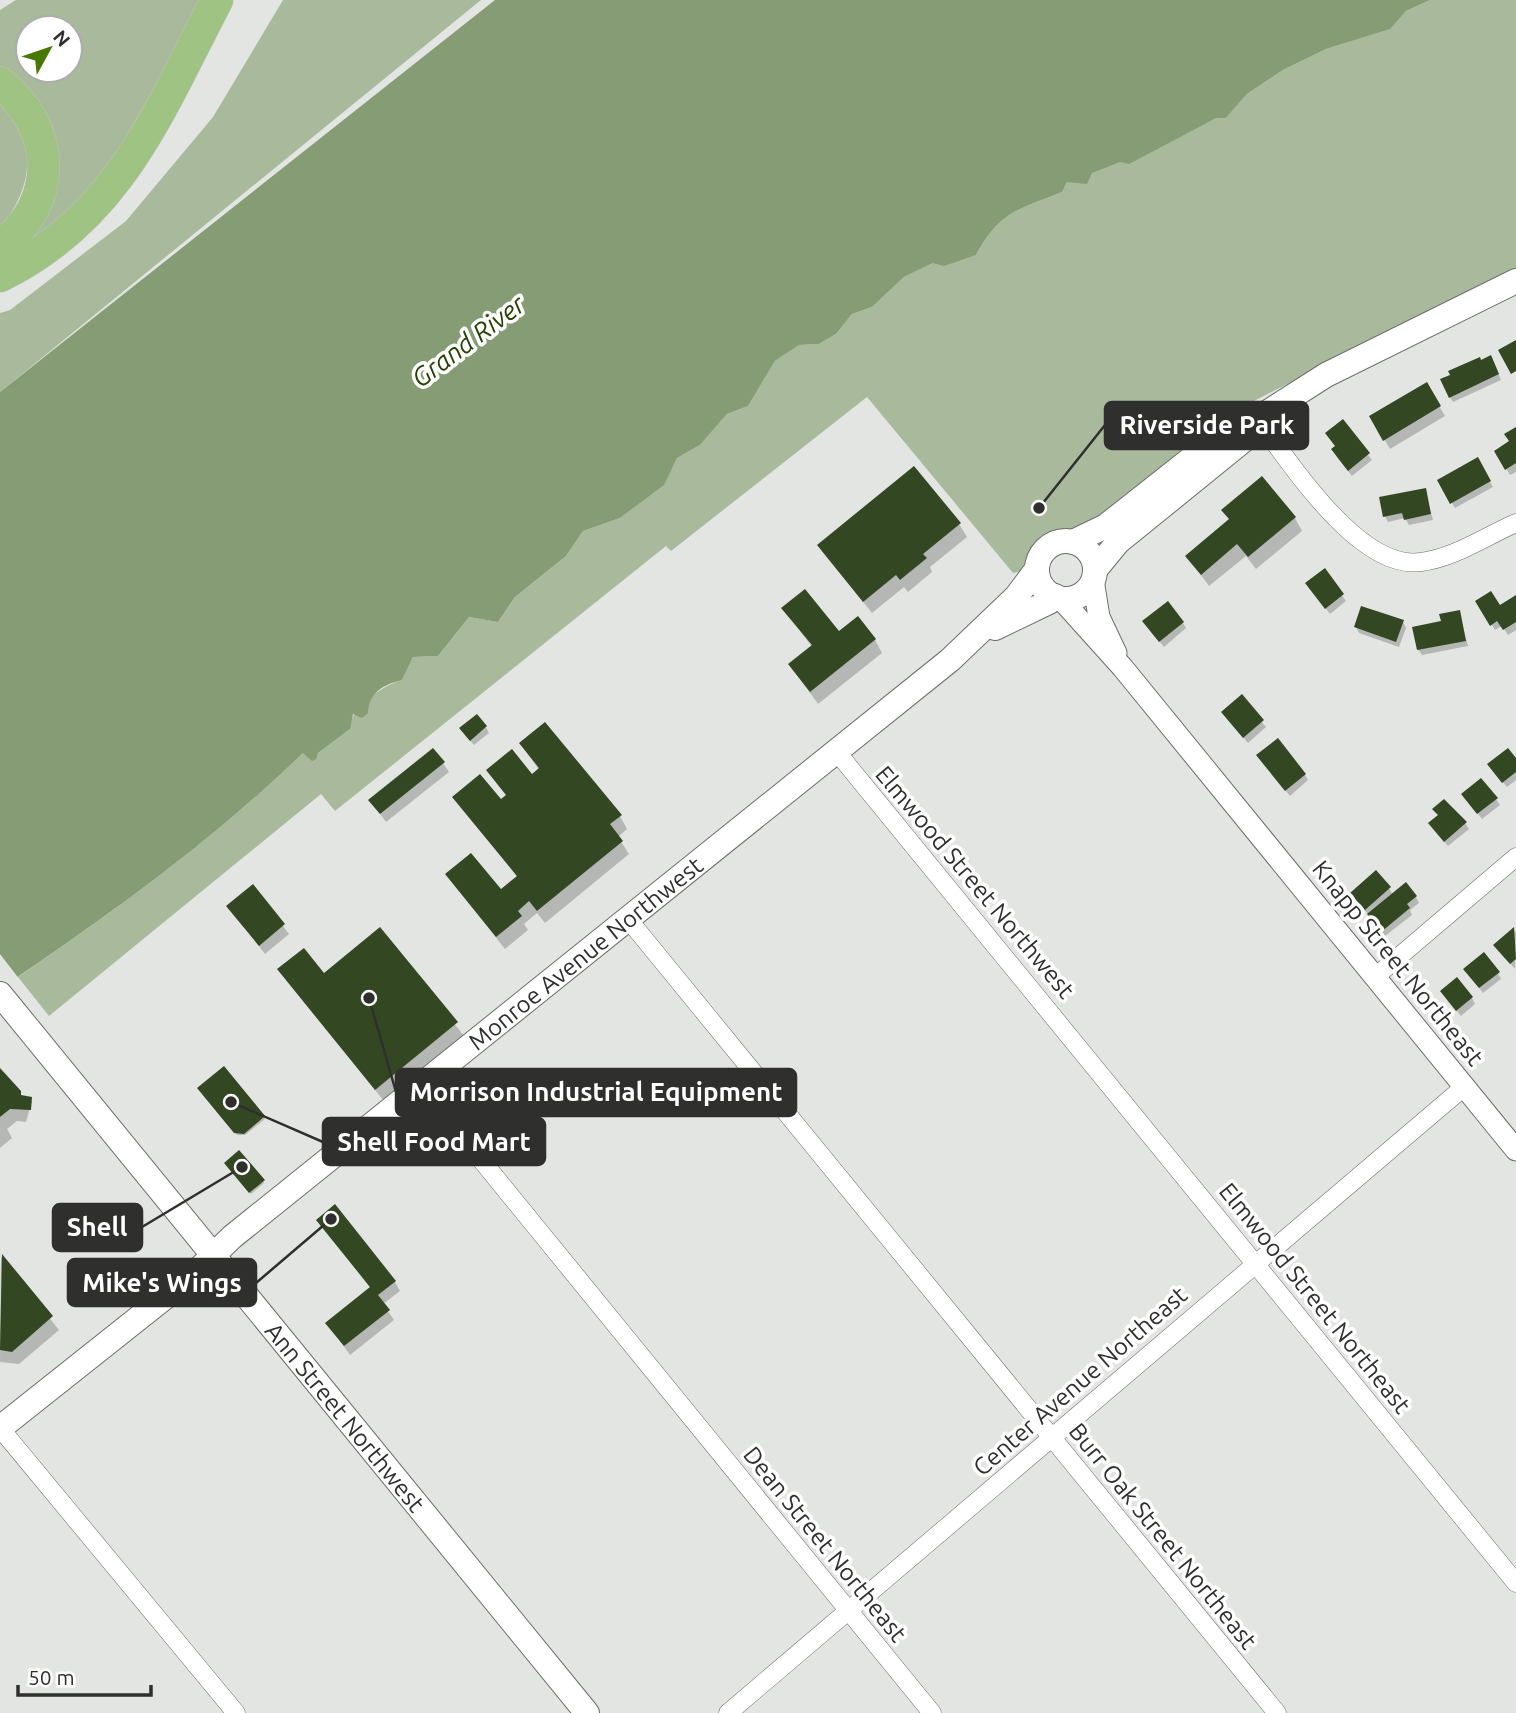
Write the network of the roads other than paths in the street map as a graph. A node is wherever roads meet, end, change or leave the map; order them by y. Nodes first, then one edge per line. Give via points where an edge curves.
1 (217, 0) edge
2 (0, 83) edge
3 (0, 246) edge
4 (0, 276) edge
5 (1516, 281) edge
6 (1257, 419) junction
7 (1134, 516) junction
8 (1516, 523) edge
9 (1073, 542) junction
10 (1037, 569) junction
11 (1094, 575) junction
12 (1057, 597) junction
13 (976, 638) junction
14 (1123, 668) junction
15 (836, 751) junction
16 (1516, 857) edge
17 (628, 919) junction
18 (1375, 977) junction
19 (0, 994) edge
20 (1077, 1044) joint
21 (421, 1086) junction
22 (1464, 1087) junction
23 (1516, 1150) edge
24 (212, 1256) junction
25 (1255, 1263) junction
26 (0, 1428) edge
27 (1051, 1438) junction
28 (1516, 1583) edge
29 (849, 1613) junction
30 (236, 1713) edge
31 (587, 1713) edge
32 (728, 1713) edge
33 (932, 1713) edge
34 (1277, 1713) edge

1 - 4 highway via 116,183 61,239
2 - 3 highway via 30,116 39,137 44,176 35,208
5 - 6 main road via 1326,375
6 - 7 main road via 1234,425
6 - 8 street via 1343,527 1382,557 1401,563 1439,558
7 - 9 main road
7 - 11 main road
9 - 10 main road via 1048,548
9 - 11 main road via 1086,550
10 - 12 main road via 1042,586
10 - 13 main road, Monroe Avenue Northwest
11 - 12 main road via 1076,597
11 - 14 street via 1099,617
12 - 13 main road, Monroe Avenue Northwest
12 - 14 street
13 - 15 main road, Monroe Avenue Northwest
14 - 18 street, Knapp Street Northeast
15 - 17 main road, Monroe Avenue Northwest
15 - 20 street, Elmwood Street Northwest
16 - 18 street
17 - 21 main road, Monroe Avenue Northwest
17 - 27 street, Burr Oak Street Northeast
18 - 22 street, Knapp Street Northeast
19 - 24 main road, Ann Street Northwest
20 - 25 street, Elmwood Street Northeast
21 - 24 main road, Monroe Avenue Northwest
21 - 29 street, Dean Street Northeast
22 - 23 street, Knapp Street Northeast
22 - 25 street, Center Avenue Northeast
24 - 26 main road, Monroe Avenue Northwest
24 - 31 main road, Ann Street Northwest
25 - 27 street, Center Avenue Northeast
25 - 28 street, Elmwood Street Northeast
26 - 30 street
27 - 29 street, Center Avenue Northeast
27 - 34 street, Burr Oak Street Northeast
29 - 32 street, Center Avenue Northeast
29 - 33 street, Dean Street Northeast

